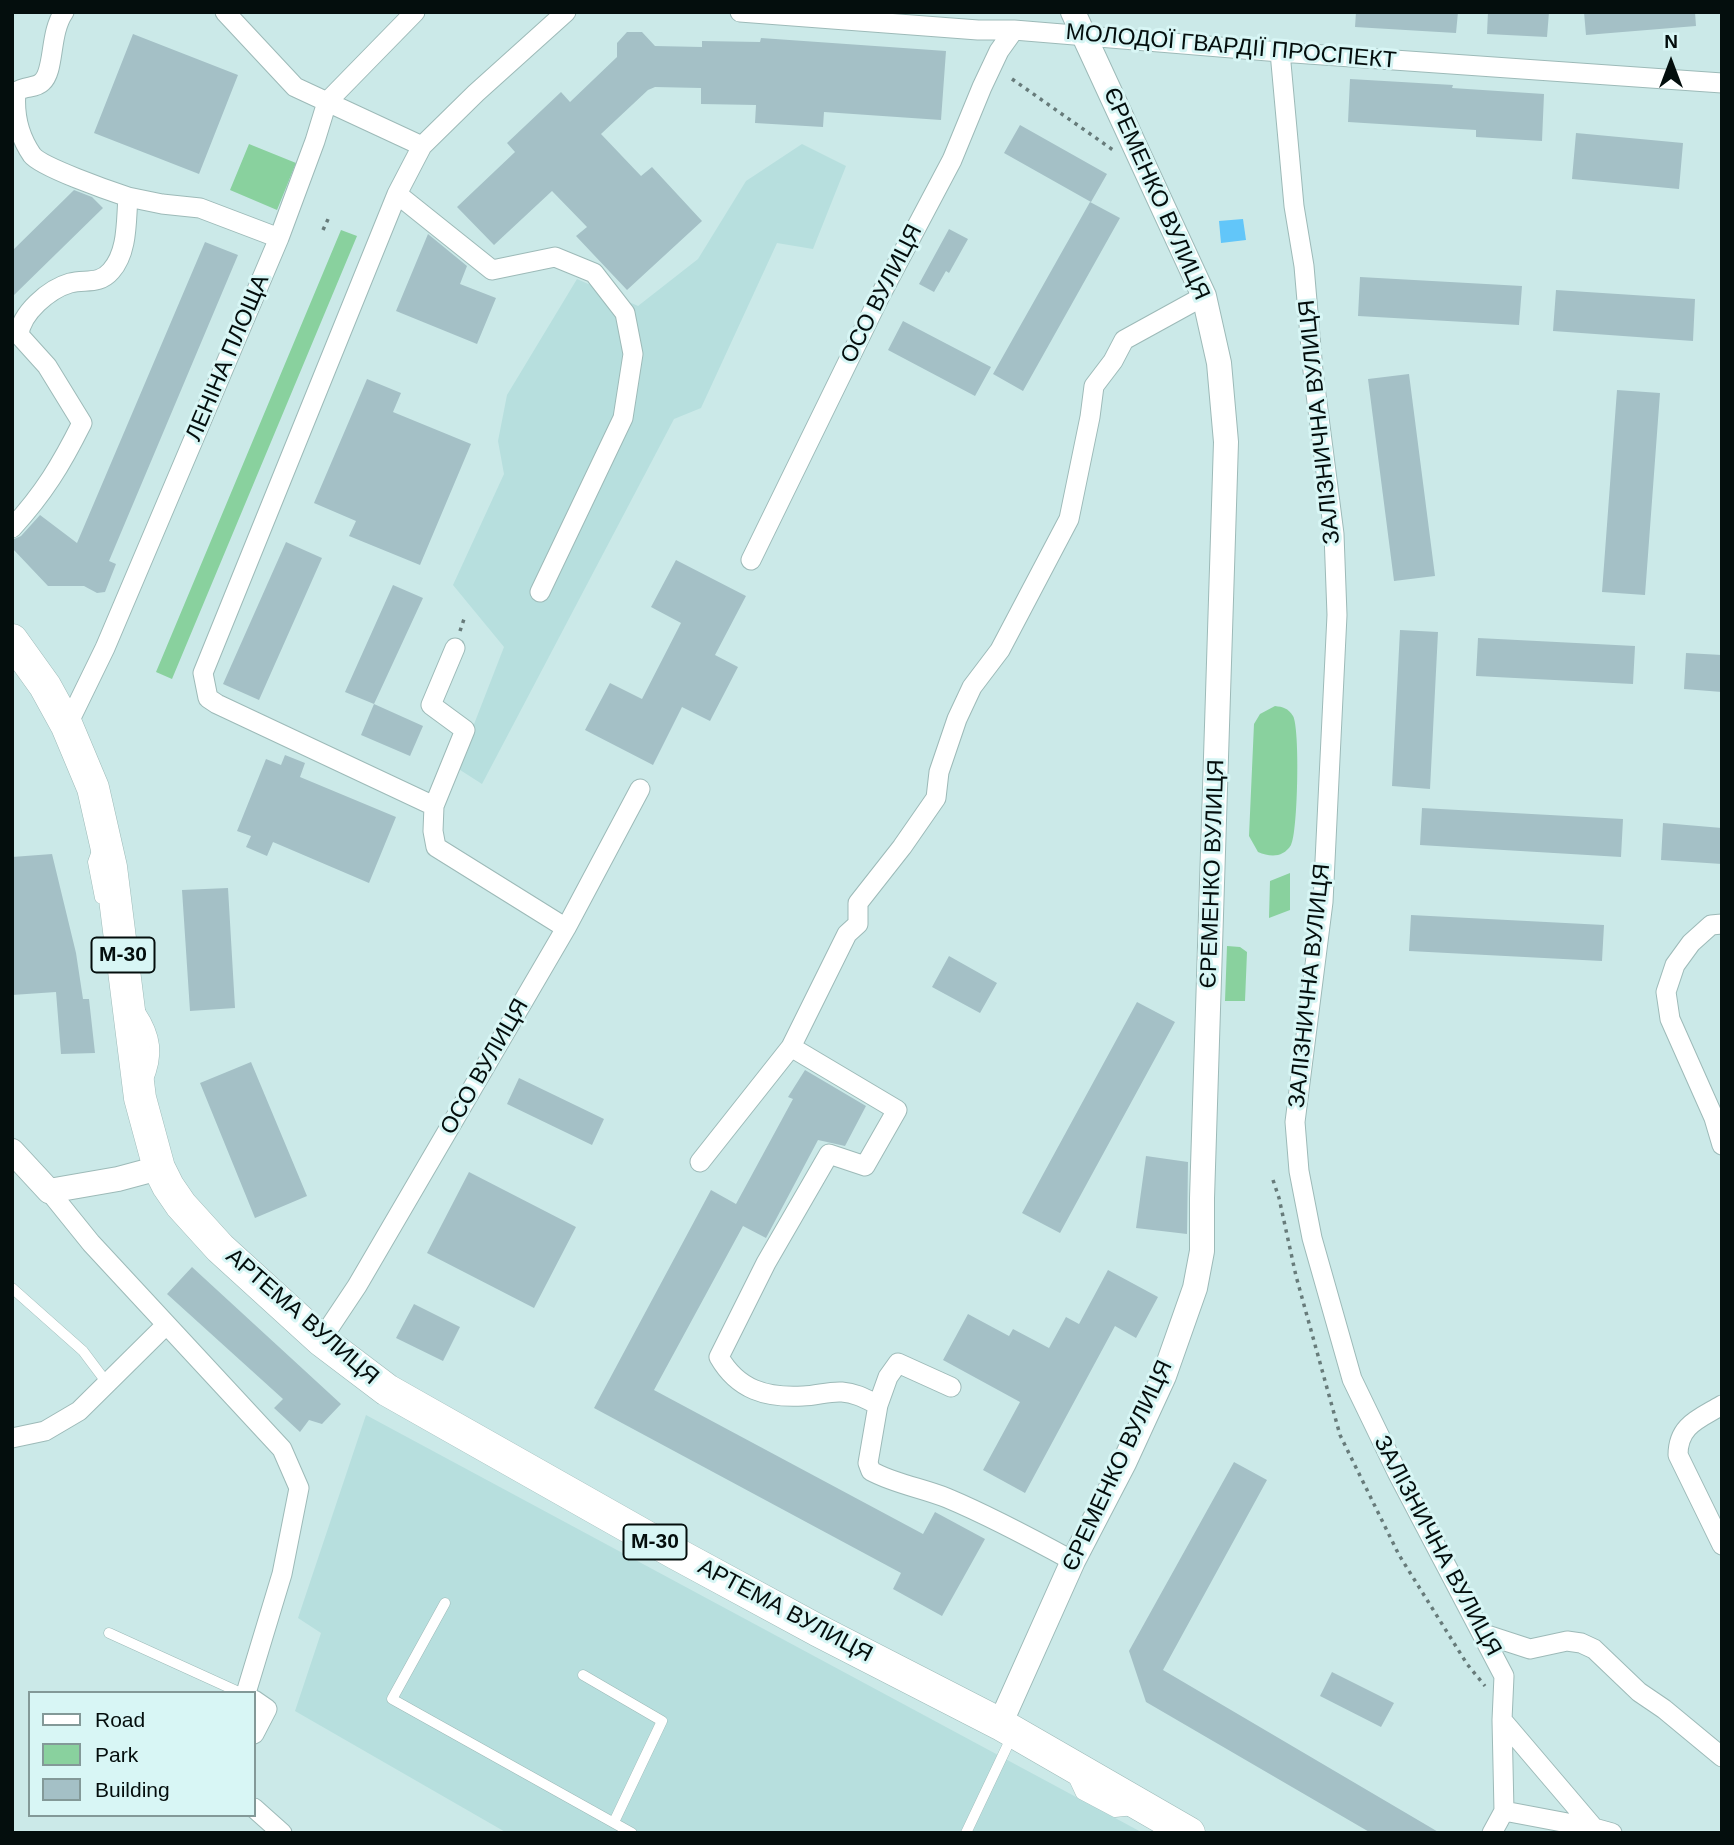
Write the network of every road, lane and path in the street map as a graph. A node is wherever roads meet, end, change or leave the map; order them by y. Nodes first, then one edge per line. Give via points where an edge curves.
1 (64, 12) edge
2 (225, 12) edge
3 (415, 12) edge
4 (566, 12) edge
5 (740, 12) edge
6 (1073, 12) edge
7 (1014, 30) junction
8 (1084, 36) junction
9 (1280, 52) junction
10 (1012, 79) dead end
11 (1722, 83) edge
12 (327, 102) junction
13 (422, 146) junction
14 (12, 150) edge
15 (1113, 150) dead end
16 (33, 157) junction
17 (397, 194) junction
18 (128, 197) junction
19 (330, 215) dead end
20 (323, 230) dead end
21 (279, 238) junction
22 (1204, 296) junction
23 (12, 528) edge
24 (751, 560) dead end
25 (540, 592) dead end
26 (12, 639) edge
27 (454, 648) dead end
28 (67, 726) junction
29 (640, 789) dead end
30 (434, 806) junction
31 (1716, 924) edge
32 (566, 928) junction
33 (791, 1047) junction
34 (1722, 1145) edge
35 (12, 1151) edge
36 (700, 1162) dead end
37 (164, 1177) junction
38 (49, 1191) junction
39 (12, 1288) edge
40 (166, 1325) junction
41 (321, 1340) junction
42 (107, 1383) junction
43 (951, 1387) dead end
44 (878, 1405) junction
45 (1722, 1405) edge
46 (12, 1438) edge
47 (1722, 1545) edge
48 (1073, 1560) junction
49 (444, 1603) dead end
50 (109, 1633) dead end
51 (1484, 1634) junction
52 (583, 1675) dead end
53 (239, 1691) edge
54 (244, 1691) edge
55 (256, 1701) edge
56 (1502, 1720) junction
57 (1007, 1728) junction
58 (256, 1730) edge
59 (1722, 1757) edge
60 (256, 1810) edge
61 (1504, 1811) junction
62 (614, 1822) junction
63 (1603, 1831) edge
64 (282, 1833) edge
65 (632, 1833) edge
66 (966, 1833) edge
67 (1189, 1833) edge
68 (1492, 1833) edge

1 - 16 street via 56,23 49,72 43,82 16,92 17,124
2 - 12 street via 295,87
3 - 12 street, ЛЕНІНА ПЛОЩА
4 - 13 street
5 - 7 street, МОЛОДОЇ ГВАРДІЇ ПРОСПЕКТ
6 - 8 street, ЄРЕМЕНКО ВУЛИЦЯ
7 - 8 street, МОЛОДОЇ ГВАРДІЇ ПРОСПЕКТ
7 - 24 street, ОСО ВУЛИЦЯ via 999,51 952,160
8 - 9 street, МОЛОДОЇ ГВАРДІЇ ПРОСПЕКТ
8 - 22 street, ЄРЕМЕНКО ВУЛИЦЯ
9 - 11 street, МОЛОДОЇ ГВАРДІЇ ПРОСПЕКТ
9 - 51 street, ЗАЛІЗНИЧНА ВУЛИЦЯ via 1293,206 1334,534 1337,615 1323,902 1294,1122 1299,1171 1312,1238 1352,1379
10 - 15 path
12 - 13 street
12 - 21 street, ЛЕНІНА ПЛОЩА
13 - 17 street
14 - 16 street
16 - 18 street
17 - 25 street via 492,270 555,257 594,272 625,313 633,354 623,418
17 - 30 street via 203,673 208,698 216,704
18 - 21 street via 200,208
18 - 23 street via 120,257 110,272 98,281 62,285 32,308 20,325 19,335 47,366 82,422 59,469
19 - 20 path
21 - 28 street, ЛЕНІНА ПЛОЩА via 105,648
22 - 33 street via 1124,340 1094,386 1069,519 1000,650 972,687 939,772 936,798 858,903 858,924 847,934
22 - 48 street, ЄРЕМЕНКО ВУЛИЦЯ via 1219,363 1226,442 1202,1251 1195,1288 1164,1376
26 - 28 highway, М-30
27 - 30 street via 431,705 465,730
28 - 37 highway, М-30 via 93,788 111,867 140,1098
29 - 32 street, ОСО ВУЛИЦЯ
30 - 32 street via 436,847
31 - 34 street via 1691,943 1675,965 1666,992 1670,1019
32 - 41 street, ОСО ВУЛИЦЯ
33 - 36 street
33 - 44 street via 897,1110 865,1166 829,1154 719,1357 742,1385 768,1394 839,1392
35 - 38 street
37 - 38 street via 118,1179
37 - 41 highway, АРТЕМА ВУЛИЦЯ / М-30 via 181,1205 220,1248
38 - 40 street
39 - 42 lane via 83,1351
40 - 42 street
40 - 54 street via 282,1449 299,1488 282,1574
41 - 57 highway, АРТЕМА ВУЛИЦЯ / М-30 via 387,1390 817,1630
42 - 46 street via 79,1411 45,1431
43 - 44 street via 898,1363
44 - 48 street via 868,1463 871,1471 994,1518
45 - 47 street via 1685,1428 1678,1441 1678,1455
48 - 57 street, ЄРЕМЕНКО ВУЛИЦЯ
49 - 62 lane via 392,1699
50 - 53 lane
51 - 56 street, ЗАЛІЗНИЧНА ВУЛИЦЯ via 1504,1676
51 - 59 street via 1530,1649 1567,1641 1594,1649 1639,1692
52 - 62 lane via 662,1721
55 - 58 street via 267,1709
56 - 61 street, ЗАЛІЗНИЧНА ВУЛИЦЯ
56 - 63 street
57 - 66 lane
57 - 67 highway, АРТЕМА ВУЛИЦЯ / М-30
60 - 64 street
61 - 63 street
61 - 68 street
62 - 65 lane

